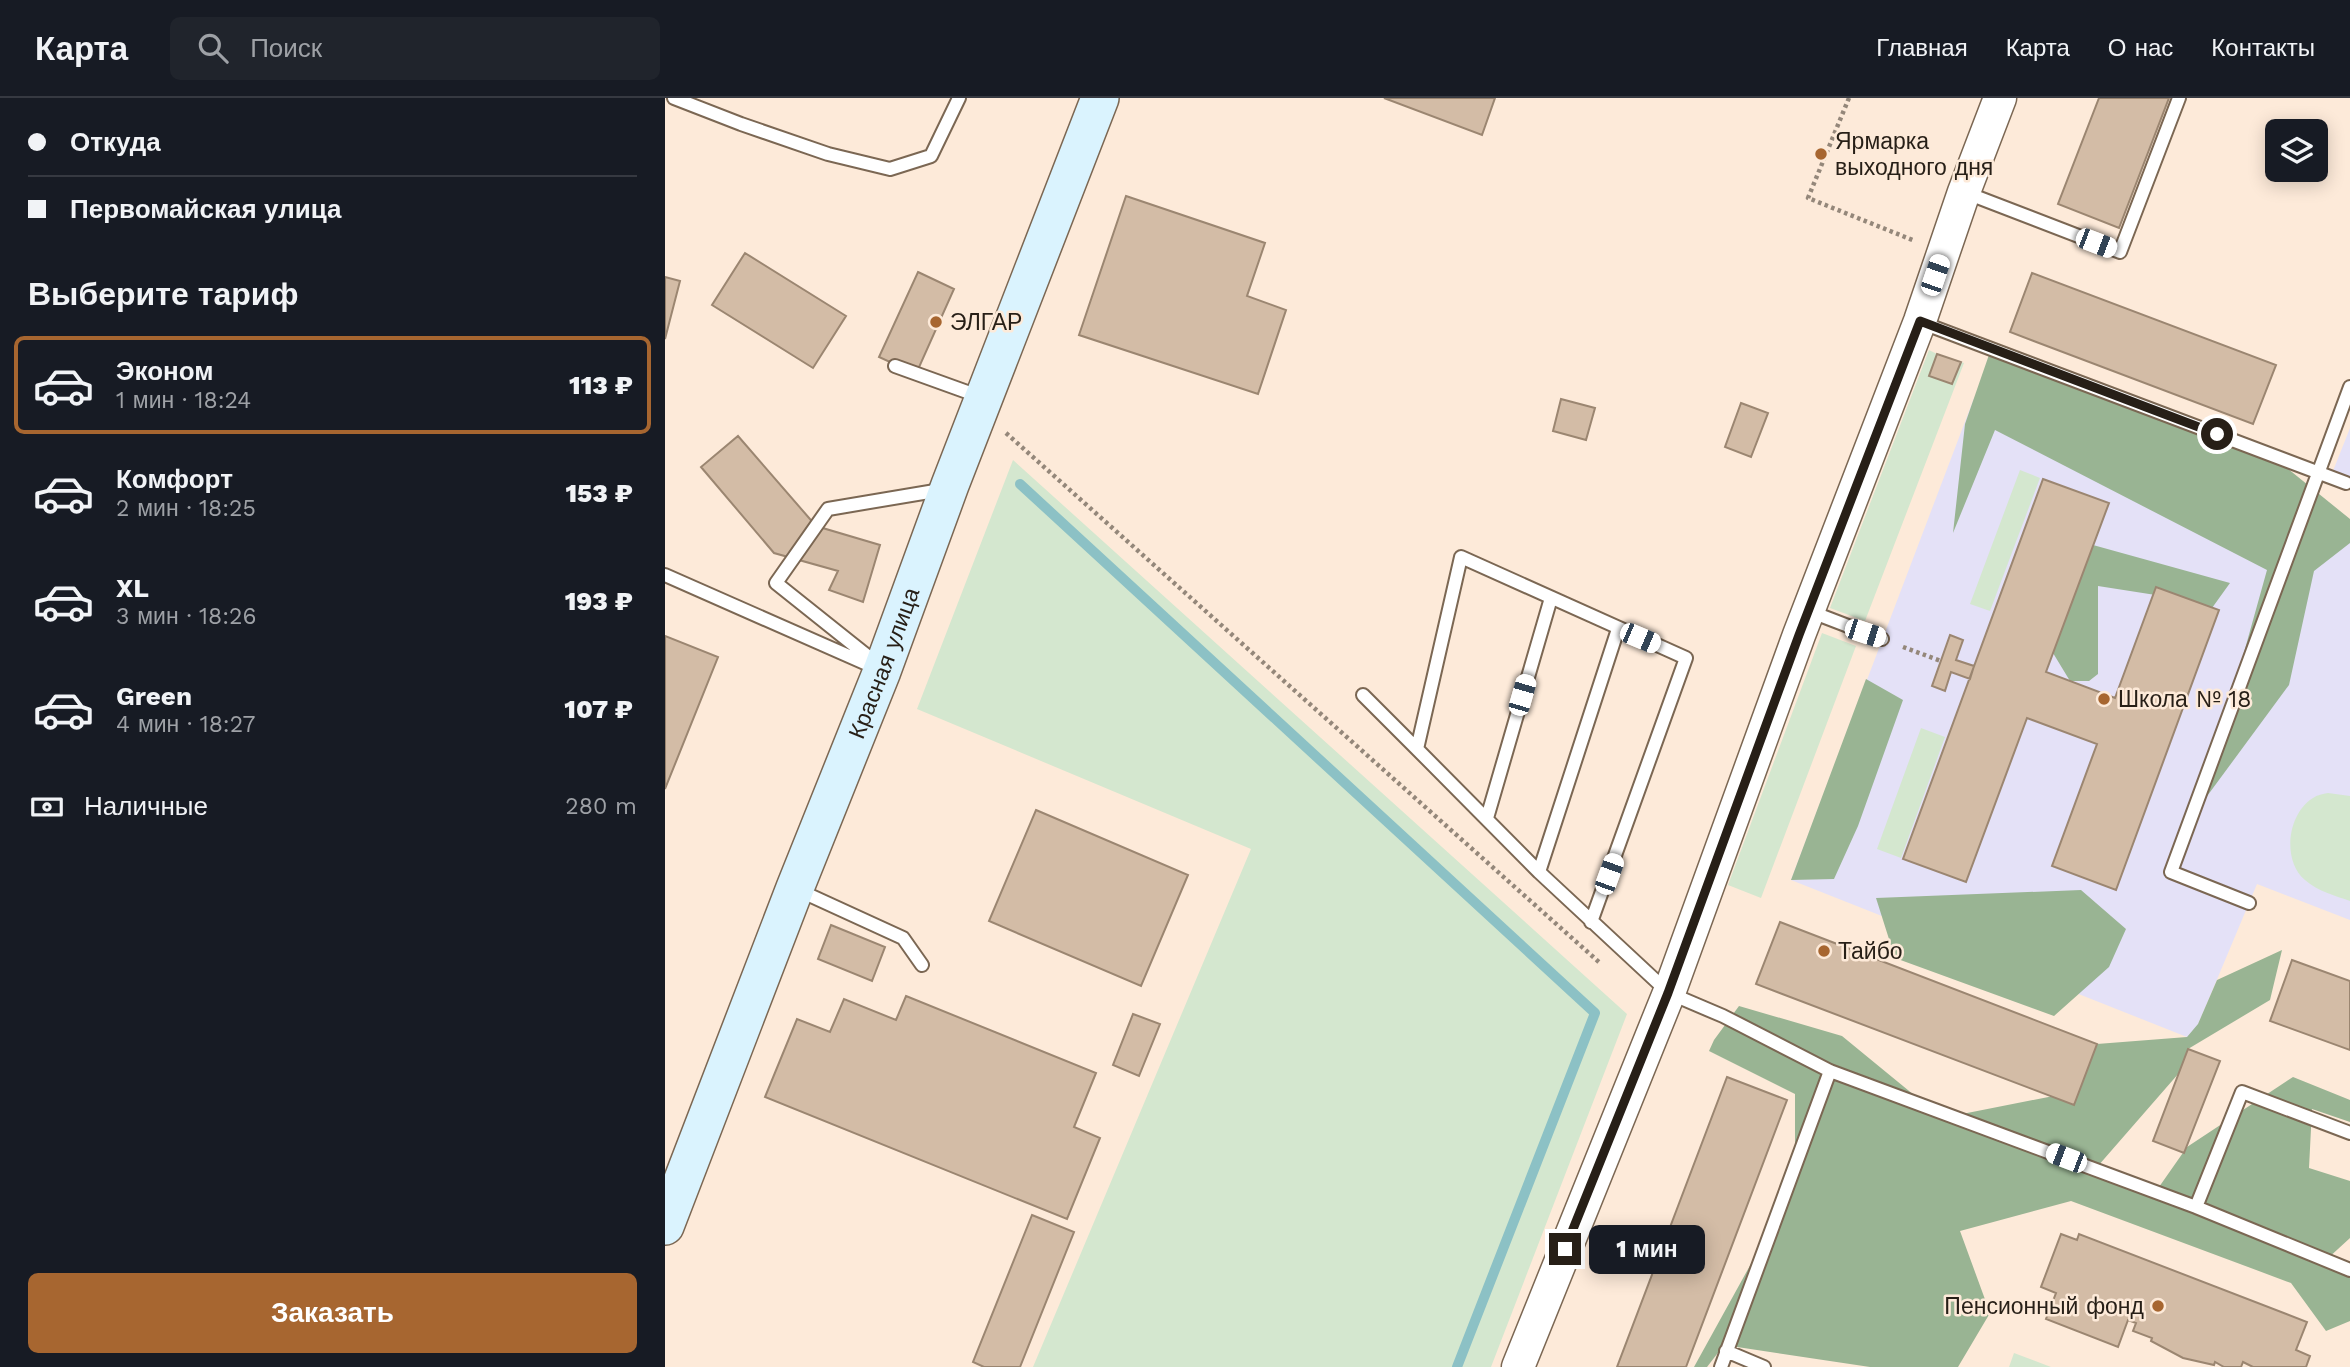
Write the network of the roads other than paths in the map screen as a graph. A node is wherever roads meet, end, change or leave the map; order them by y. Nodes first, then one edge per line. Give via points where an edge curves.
1 (674, 98) edge
2 (959, 98) edge
3 (1100, 98) edge
4 (2000, 98) edge
5 (2179, 98) edge
6 (1964, 192) junction
7 (1920, 321) junction
8 (895, 366) dead end
9 (2350, 387) edge
10 (985, 398) junction
11 (2317, 472) junction
12 (2346, 483) dead end
13 (950, 485) junction
14 (665, 575) edge
15 (1551, 598) junction
16 (1809, 611) junction
17 (1618, 629) junction
18 (1882, 639) road end
19 (882, 671) junction
20 (1363, 695) dead end
21 (1417, 749) junction
22 (1487, 818) junction
23 (1539, 872) junction
24 (795, 888) junction
25 (2249, 903) dead end
26 (1591, 922) junction
27 (922, 965) dead end
28 (1668, 993) junction
29 (1830, 1071) junction
30 (2350, 1133) edge
31 (2196, 1207) junction
32 (665, 1226) edge
33 (2350, 1270) edge
34 (1726, 1351) junction
35 (1518, 1367) edge
36 (1721, 1367) edge
37 (1764, 1367) edge

1 - 2 lane via 828,153 890,169 931,156
3 - 10 main road, Красная улица
4 - 6 street
5 - 6 lane via 2120,252
6 - 7 street
7 - 11 lane
7 - 16 street
8 - 10 lane
9 - 11 lane
10 - 13 main road, Красная улица
11 - 12 lane
11 - 25 lane via 2171,872
13 - 19 main road, Красная улица
13 - 19 lane via 828,509 776,583
14 - 19 lane
15 - 17 lane
15 - 21 lane via 1461,557
15 - 22 lane
16 - 18 lane
16 - 28 street
17 - 23 lane
17 - 26 lane via 1686,658
19 - 24 main road, Красная улица
20 - 21 lane
21 - 22 lane
22 - 23 lane
23 - 26 lane
24 - 27 lane via 903,938
24 - 32 main road, Красная улица
26 - 28 lane
28 - 29 lane
28 - 35 street
29 - 31 lane
29 - 34 lane
30 - 31 lane via 2242,1092
31 - 33 lane
34 - 36 lane
34 - 37 lane

